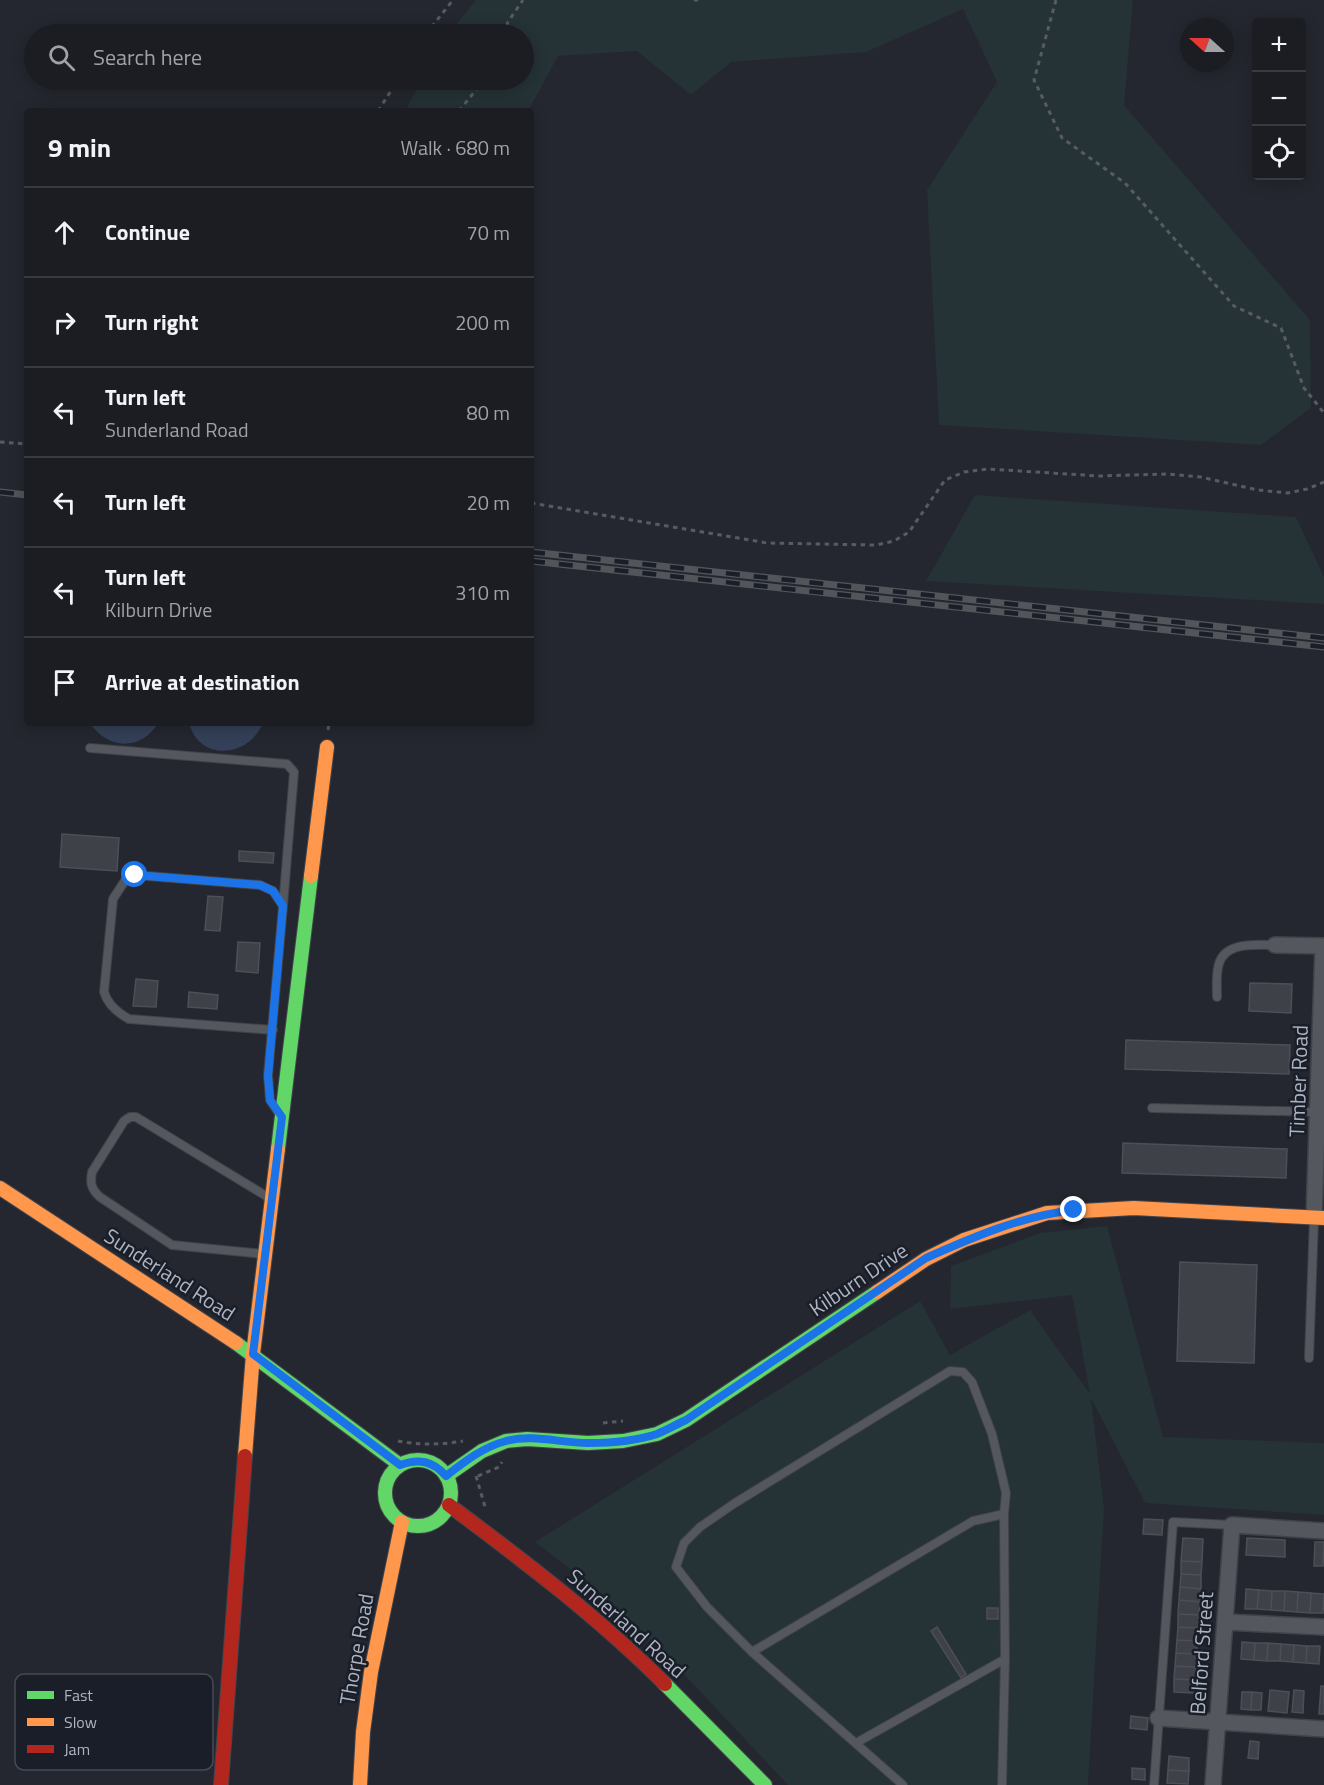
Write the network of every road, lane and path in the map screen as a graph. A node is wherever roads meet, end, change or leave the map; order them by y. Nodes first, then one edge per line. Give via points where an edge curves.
1 (453, 0) edge
2 (524, 0) edge
3 (1056, 0) edge
4 (434, 24) edge
5 (507, 24) edge
6 (392, 90) edge
7 (476, 90) edge
8 (380, 108) edge
9 (461, 108) edge
10 (1324, 413) edge
11 (0, 442) edge
12 (24, 444) edge
13 (1324, 482) edge
14 (534, 504) edge
15 (327, 747) dead end
16 (90, 748) dead end
17 (283, 906) junction
18 (1275, 945) joint
19 (1323, 946) edge
20 (1217, 997) dead end
21 (273, 1030) junction
22 (1152, 1108) dead end
23 (1318, 1112) junction
24 (282, 1117) junction
25 (0, 1188) edge
26 (272, 1199) junction
27 (1319, 1218) edge
28 (265, 1254) junction
29 (253, 1354) junction
30 (1309, 1358) dead end
31 (459, 1442) dead end
32 (466, 1460) junction
33 (400, 1465) junction
34 (446, 1476) junction
35 (449, 1504) junction
36 (1004, 1514) junction
37 (488, 1515) dead end
38 (402, 1522) junction
39 (1232, 1525) junction
40 (1324, 1531) edge
41 (1225, 1622) junction
42 (1324, 1627) edge
43 (753, 1652) junction
44 (1005, 1659) junction
45 (1158, 1718) junction
46 (1217, 1722) junction
47 (1324, 1729) edge
48 (856, 1743) junction
49 (221, 1785) edge
50 (360, 1785) edge
51 (765, 1785) edge
52 (903, 1785) edge
53 (1002, 1785) edge
54 (1154, 1785) edge
55 (1213, 1785) edge

1 - 4 path
2 - 5 path
3 - 10 path via 1034,80 1062,138 1125,183 1234,306 1281,328 1304,388
6 - 8 path
7 - 9 path
11 - 12 path
13 - 14 path via 1288,493 1167,474 1099,476 988,469 964,472 945,480 909,532 876,545 767,543
15 - 24 street
16 - 17 lane via 287,765 294,772
17 - 21 lane
17 - 21 lane via 273,891 260,885 135,875 126,879 113,899 104,992 113,1008 129,1019
18 - 19 street, Timber Road
18 - 20 lane via 1243,945 1228,951 1218,967
19 - 23 street, Timber Road
21 - 24 lane via 268,1076 270,1100
22 - 23 lane
23 - 27 street, Timber Road
24 - 26 street
25 - 29 street, Sunderland Road
26 - 28 street
26 - 28 lane via 136,1117 123,1121 90,1181 100,1197 172,1245
27 - 30 lane
27 - 32 street, Kilburn Drive via 1134,1208 1074,1210 1029,1218 964,1240 926,1258 686,1420 656,1434 589,1443 531,1437 503,1442
28 - 29 street
29 - 33 street, Sunderland Road
29 - 49 street
31 - 32 path
32 - 34 street, Kilburn Drive
32 - 37 path via 476,1476
33 - 34 street via 427,1461
33 - 38 street via 391,1474 385,1490 392,1514
34 - 35 street
35 - 38 street via 443,1515 429,1524
35 - 51 street, Sunderland Road via 548,1578 639,1658
36 - 43 lane via 973,1521
36 - 43 lane via 1006,1492 992,1434 972,1383 963,1372 950,1371 735,1503 684,1543 676,1567 708,1607
36 - 44 lane
38 - 50 street, Thorpe Road via 371,1672
39 - 40 street
39 - 41 street, Belford Street
39 - 45 lane via 1173,1522
41 - 42 street
41 - 46 street, Belford Street
43 - 48 lane
44 - 48 lane
44 - 53 lane
45 - 46 street
45 - 54 lane
46 - 47 street
46 - 55 street, Belford Street
48 - 52 lane

